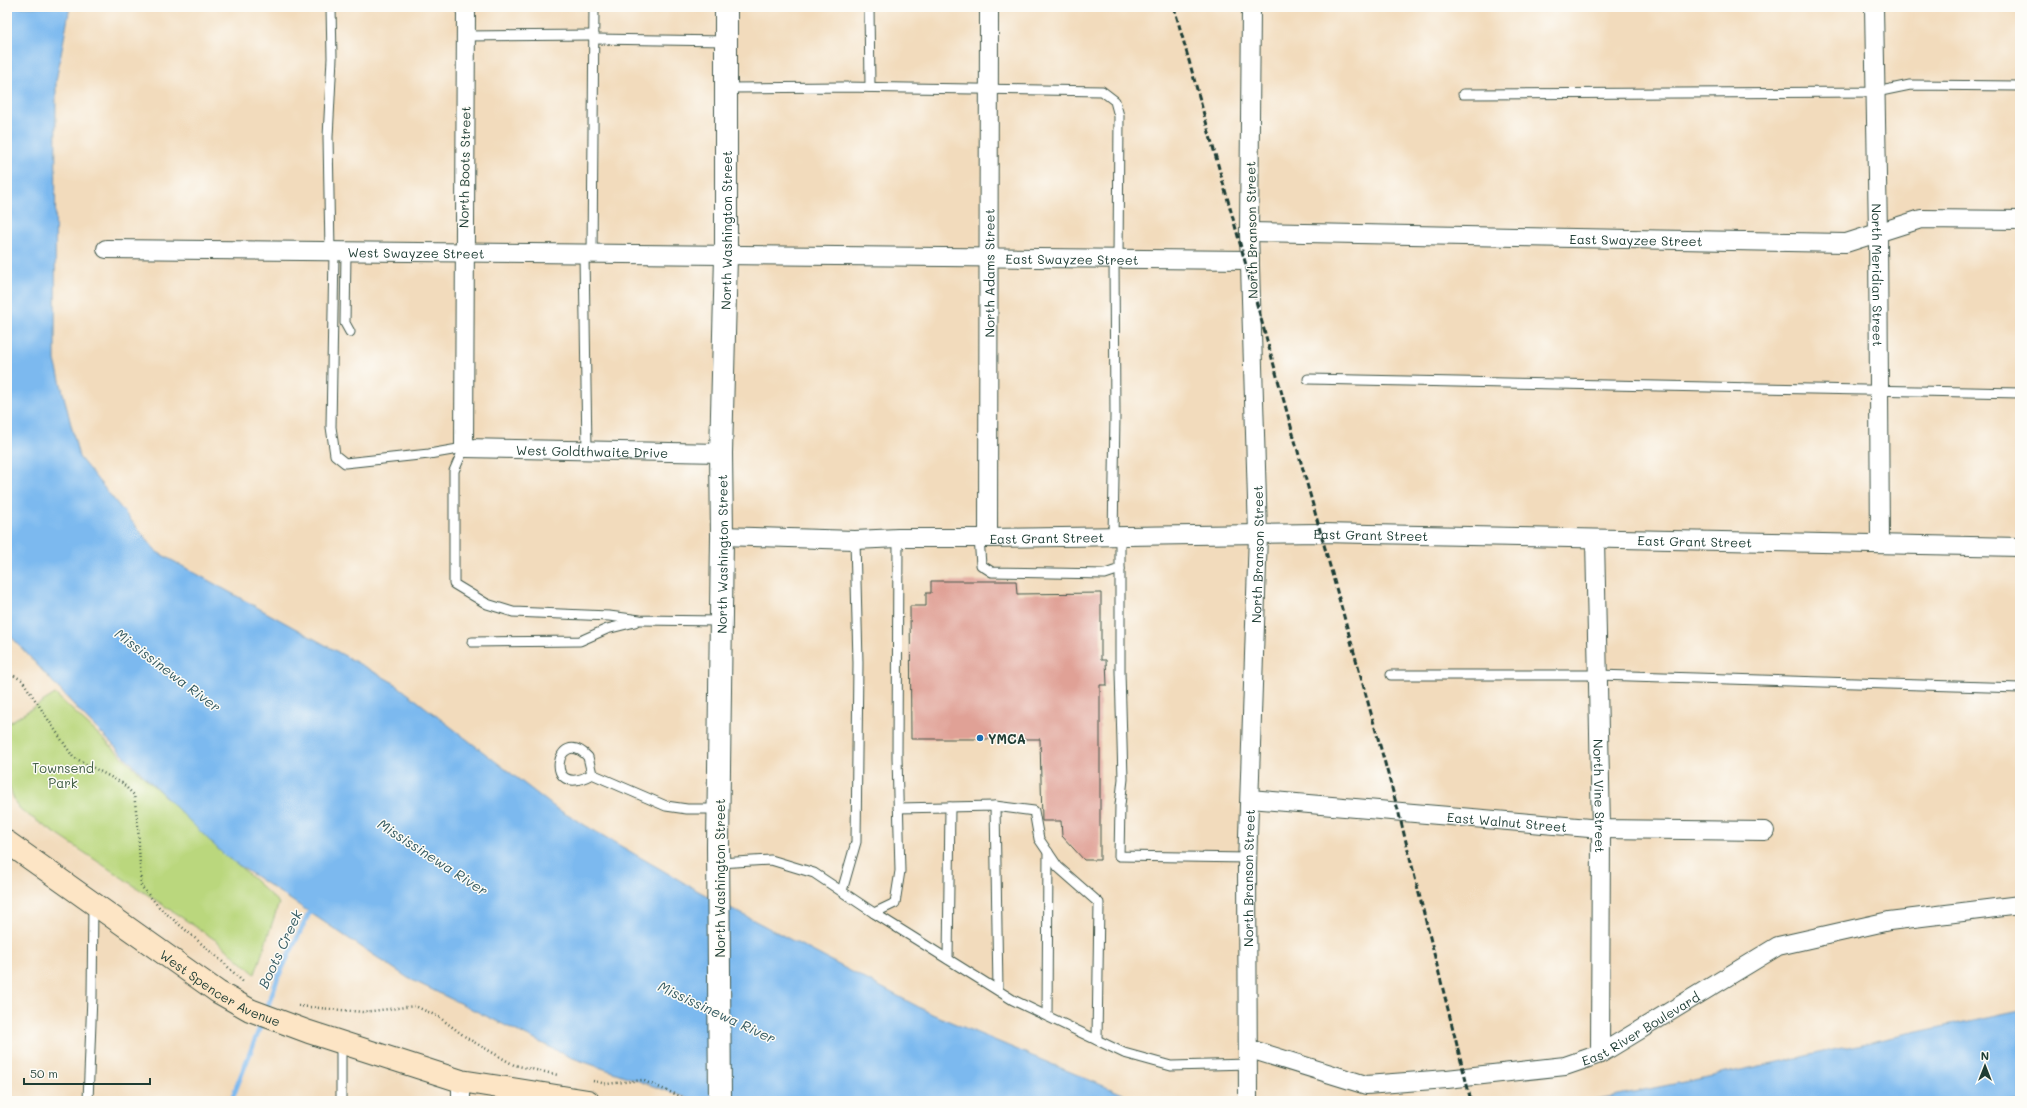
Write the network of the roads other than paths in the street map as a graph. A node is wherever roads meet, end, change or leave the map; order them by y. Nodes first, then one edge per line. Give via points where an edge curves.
1 (331, 7) edge
2 (466, 7) edge
3 (594, 7) edge
4 (726, 7) edge
5 (870, 7) edge
6 (989, 7) edge
7 (1251, 7) edge
8 (1874, 7) edge
9 (466, 36) junction
10 (594, 37) junction
11 (726, 40) junction
12 (2020, 86) edge
13 (726, 88) junction
14 (870, 88) junction
15 (989, 89) junction
16 (1876, 92) junction
17 (1463, 94) dead end
18 (2020, 220) edge
19 (1249, 232) junction
20 (1878, 234) junction
21 (106, 249) dead end
22 (337, 252) junction
23 (463, 253) junction
24 (588, 255) junction
25 (726, 256) junction
26 (990, 258) junction
27 (1116, 259) junction
28 (1250, 260) junction
29 (350, 332) dead end
30 (1308, 379) dead end
31 (1879, 390) junction
32 (2020, 393) edge
33 (464, 448) junction
34 (587, 450) junction
35 (721, 453) junction
36 (1258, 534) junction
37 (722, 536) junction
38 (1116, 536) junction
39 (898, 538) junction
40 (984, 538) junction
41 (1595, 539) junction
42 (855, 540) junction
43 (1880, 544) junction
44 (2020, 547) edge
45 (1120, 569) junction
46 (640, 620) junction
47 (721, 621) junction
48 (472, 642) dead end
49 (1391, 675) dead end
50 (1598, 675) junction
51 (2020, 688) edge
52 (592, 774) dead end
53 (1250, 799) junction
54 (995, 806) junction
55 (950, 807) junction
56 (898, 808) junction
57 (719, 810) junction
58 (1601, 829) junction
59 (1765, 831) dead end
60 (7, 842) edge
61 (1048, 852) junction
62 (1248, 858) junction
63 (719, 872) junction
64 (842, 891) junction
65 (93, 903) junction
66 (2020, 905) edge
67 (874, 913) junction
68 (948, 959) junction
69 (998, 990) junction
70 (1047, 1016) junction
71 (1097, 1040) junction
72 (341, 1043) junction
73 (1600, 1054) junction
74 (1249, 1064) junction
75 (461, 1091) edge
76 (587, 1091) edge
77 (88, 1101) edge
78 (341, 1101) edge
79 (720, 1101) edge
80 (1248, 1101) edge

1 - 22 lane via 332,58 328,137
2 - 9 street, North Boots Street
3 - 10 lane
4 - 11 street, North Washington Street
5 - 14 lane
6 - 15 street, North Adams Street
7 - 19 street, North Branson Street
8 - 16 street, North Meridian Street
9 - 10 lane
9 - 23 street, North Boots Street
10 - 11 lane
10 - 24 lane
11 - 13 street, North Washington Street
12 - 16 lane via 1910,85
13 - 14 lane
13 - 25 street, North Washington Street
14 - 15 lane
15 - 26 street, North Adams Street
15 - 27 lane via 1102,91 1115,102 1119,116
16 - 17 lane
16 - 20 street, North Meridian Street
18 - 20 street, East Swayzee Street via 1921,219
19 - 20 street, East Swayzee Street via 1846,243
19 - 28 street, North Branson Street
20 - 31 street, North Meridian Street
21 - 22 street, West Swayzee Street
22 - 23 street, West Swayzee Street
22 - 29 lane via 344,318
22 - 33 lane via 331,427 335,455 345,463
23 - 24 street, West Swayzee Street
23 - 33 street, North Boots Street
24 - 25 street, West Swayzee Street
24 - 34 lane
25 - 26 street, East Swayzee Street
25 - 35 street, North Washington Street
26 - 27 street, East Swayzee Street
26 - 40 street, North Adams Street
27 - 28 street, East Swayzee Street
27 - 38 lane
28 - 36 street, North Branson Street
30 - 31 lane
31 - 32 lane
31 - 43 street, North Meridian Street
33 - 34 street, West Goldthwaite Drive
33 - 46 lane via 454,471 454,584 487,604 514,612 609,616
34 - 35 street, West Goldthwaite Drive
35 - 37 street, North Washington Street
36 - 38 street, East Grant Street
36 - 41 street, East Grant Street via 1328,533
36 - 53 street, North Branson Street
37 - 42 street, East Grant Street
37 - 47 street, North Washington Street
38 - 40 street, East Grant Street
38 - 45 lane
39 - 40 street, East Grant Street
39 - 42 street, East Grant Street
39 - 56 lane
40 - 45 lane via 981,566 992,572 1105,574
41 - 43 street, East Grant Street
41 - 50 street, North Vine Street
42 - 64 lane via 858,663 856,842
43 - 44 street, East Grant Street
45 - 62 lane via 1123,779 1119,856
46 - 47 lane
46 - 48 lane via 607,629 580,641
47 - 57 street, North Washington Street
49 - 50 lane
50 - 51 lane
50 - 58 street, North Vine Street
52 - 57 lane via 666,806
53 - 58 street, East Walnut Street
53 - 62 street, North Branson Street
54 - 55 lane
54 - 61 lane via 1034,811 1039,839
54 - 69 lane
55 - 56 lane
55 - 68 lane
56 - 67 lane via 900,871 895,903
57 - 63 street, North Washington Street
58 - 59 street, East Walnut Street
58 - 73 street, North Vine Street
60 - 65 main road, West Spencer Avenue
61 - 70 lane
61 - 71 lane via 1058,867 1099,903
62 - 74 street, North Branson Street
63 - 64 lane via 771,860 814,873
63 - 79 street, North Washington Street
64 - 67 lane
65 - 72 main road, West Spencer Avenue via 218,992 250,1010
65 - 77 lane
66 - 73 street, East River Boulevard via 1889,921 1778,946
67 - 68 lane
68 - 69 lane
69 - 70 lane
70 - 71 lane
71 - 74 lane via 1124,1053 1171,1066
72 - 75 main road, West Spencer Avenue
72 - 78 lane
73 - 74 street, East River Boulevard via 1565,1066 1447,1079 1366,1084
74 - 80 street, North Branson Street
75 - 76 main road, West Spencer Avenue

